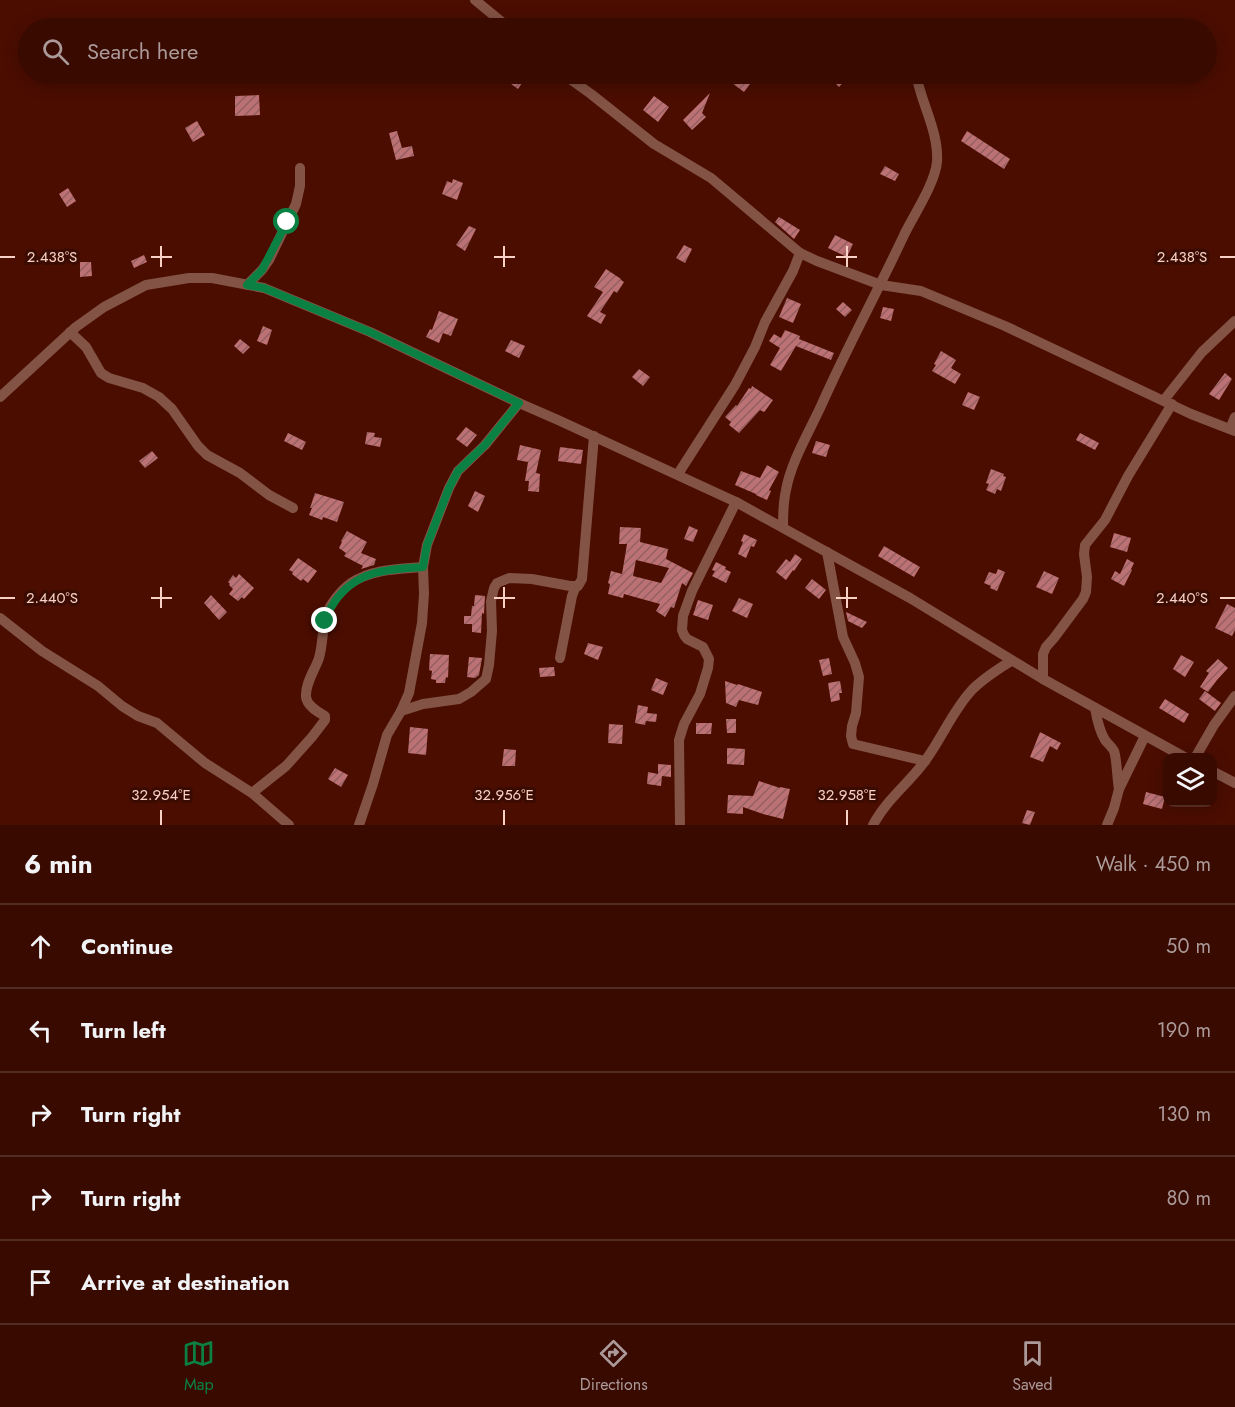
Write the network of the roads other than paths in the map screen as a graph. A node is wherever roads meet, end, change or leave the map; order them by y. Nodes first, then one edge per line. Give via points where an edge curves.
1 (476, 0) edge
2 (497, 18) edge
3 (577, 84) edge
4 (918, 84) edge
5 (300, 168) dead end
6 (800, 253) junction
7 (247, 285) junction
8 (881, 285) junction
9 (1235, 321) edge
10 (70, 332) junction
11 (0, 397) edge
12 (1168, 402) junction
13 (519, 403) junction
14 (1235, 417) edge
15 (1232, 430) edge
16 (594, 436) junction
17 (678, 474) junction
18 (736, 502) junction
19 (293, 508) dead end
20 (783, 527) junction
21 (827, 552) junction
22 (423, 567) junction
23 (576, 586) junction
24 (0, 618) edge
25 (560, 658) dead end
26 (1011, 661) junction
27 (1043, 679) junction
28 (1235, 696) edge
29 (1095, 708) junction
30 (401, 711) junction
31 (1145, 736) junction
32 (1176, 753) edge
33 (1198, 753) edge
34 (925, 761) junction
35 (1217, 774) edge
36 (1235, 783) edge
37 (1119, 789) junction
38 (252, 793) junction
39 (289, 825) edge
40 (359, 825) edge
41 (680, 825) edge
42 (873, 825) edge
43 (1107, 825) edge

1 - 2 street
3 - 6 street via 654,144 711,178
4 - 8 street via 932,129 937,164
5 - 7 street via 296,204 266,265
6 - 8 street
6 - 17 street via 735,385
7 - 10 street via 189,278 146,285 104,307
7 - 13 street via 264,288 370,332
8 - 12 street via 921,291
8 - 20 street via 846,351 788,480
9 - 12 street via 1202,352
10 - 11 street
10 - 19 street via 86,347 101,373 159,397 207,455
12 - 15 street
12 - 27 street via 1105,520 1085,545 1086,592 1046,647
13 - 16 street
13 - 22 street via 458,471 427,545
14 - 15 street
16 - 17 street
16 - 23 street via 582,579
17 - 18 street
18 - 20 street
18 - 41 street via 683,616 684,635 703,647 709,658 700,694 679,740
20 - 21 street
21 - 26 street
21 - 34 street via 843,637 859,677 853,744
22 - 30 street via 422,623 409,693
22 - 38 street via 386,569 362,577 342,591 326,614 320,652 306,696 326,720 285,766
23 - 25 street
23 - 30 street via 510,578 497,583 491,602 486,679 459,699
24 - 38 street via 122,706 157,723 205,763
26 - 27 street
26 - 34 street via 972,690
27 - 29 street
28 - 33 street
29 - 31 street
29 - 37 street via 1101,733 1114,751
30 - 40 street via 387,735
31 - 32 street
31 - 37 street
34 - 42 street
35 - 36 street
37 - 43 street
38 - 39 street

